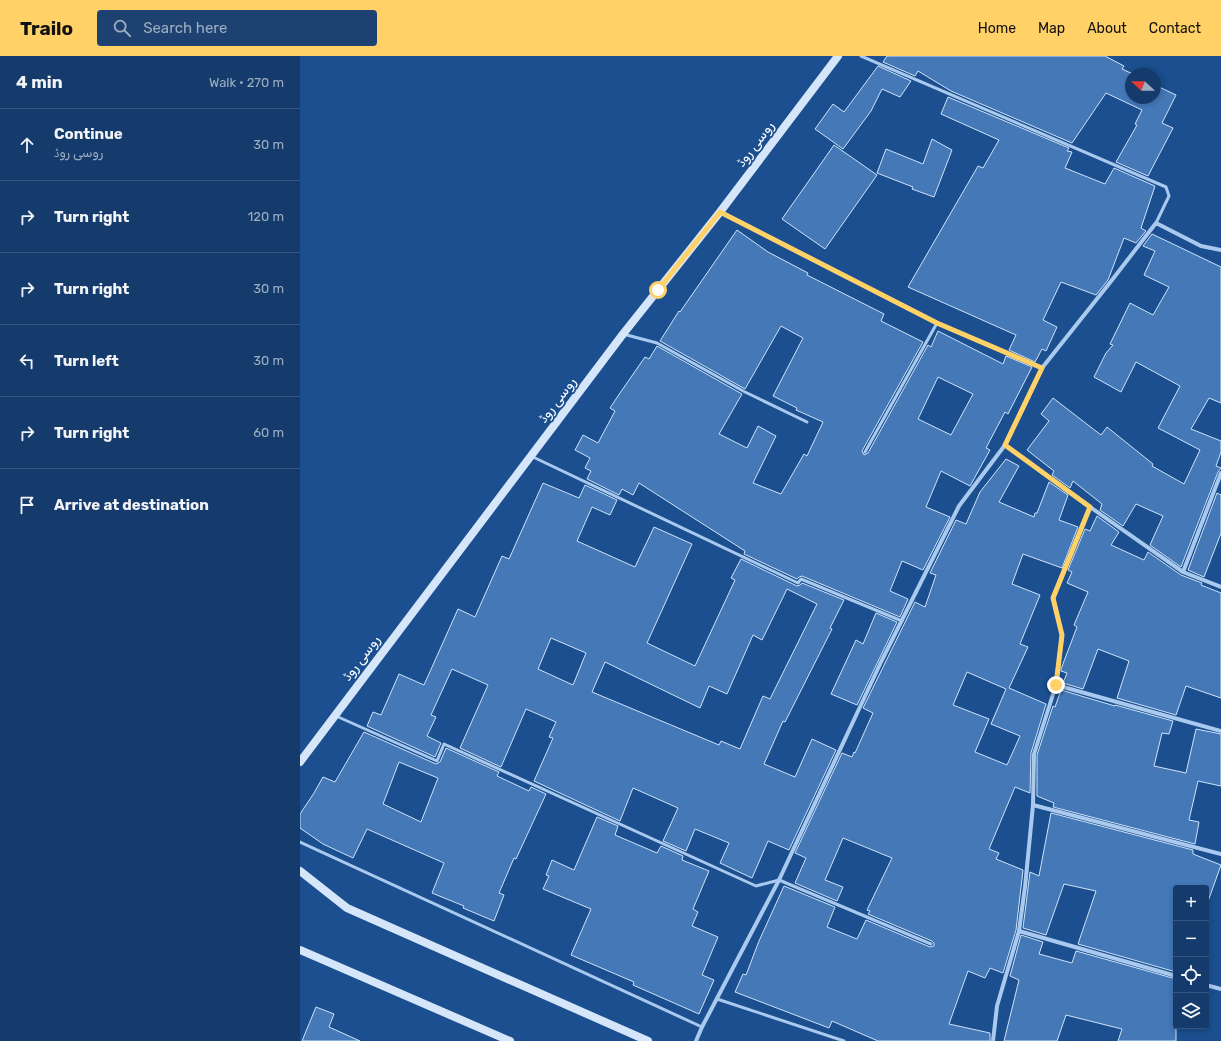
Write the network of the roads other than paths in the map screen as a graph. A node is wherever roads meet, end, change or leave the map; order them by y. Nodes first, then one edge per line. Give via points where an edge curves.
1 (838, 56) edge
2 (860, 56) edge
3 (720, 212) junction
4 (1156, 223) junction
5 (1221, 250) edge
6 (937, 323) junction
7 (623, 334) junction
8 (1042, 368) junction
9 (807, 422) dead end
10 (1005, 445) junction
11 (865, 452) dead end
12 (531, 456) junction
13 (1221, 473) edge
14 (1090, 507) junction
15 (1183, 572) junction
16 (1221, 587) edge
17 (902, 621) junction
18 (1056, 685) junction
19 (335, 715) junction
20 (1221, 731) edge
21 (300, 762) edge
22 (1033, 805) junction
23 (300, 842) edge
24 (1221, 854) edge
25 (300, 871) edge
26 (779, 880) junction
27 (1019, 931) junction
28 (931, 944) dead end
29 (300, 950) edge
30 (1173, 975) edge
31 (1209, 986) edge
32 (1221, 989) edge
33 (717, 999) junction
34 (702, 1027) junction
35 (510, 1041) edge
36 (648, 1041) edge
37 (696, 1041) edge
38 (844, 1041) edge
39 (993, 1041) edge

1 - 3 main road, روسی روڈ
2 - 4 lane via 1166,187 1170,196
3 - 6 lane
3 - 7 main road, روسی روڈ
4 - 5 street via 1201,246
4 - 8 street
6 - 8 lane
6 - 11 lane
7 - 9 lane via 657,343 745,392
7 - 12 main road, روسی روڈ
8 - 10 street
10 - 14 street
10 - 17 street via 959,506
12 - 17 lane via 798,583 801,579
12 - 19 main road, روسی روڈ
13 - 15 street
14 - 15 street
14 - 18 street via 1053,598 1062,635
15 - 16 street
17 - 26 street
18 - 20 street
18 - 22 street via 1034,754
19 - 21 main road, روسی روڈ
19 - 26 lane via 437,761 444,744 756,886
22 - 24 street
22 - 27 street
23 - 34 lane
25 - 36 main road via 347,908
26 - 28 lane
26 - 33 street
27 - 30 street
27 - 39 street via 997,1006
29 - 35 main road
31 - 32 street
33 - 34 street
33 - 38 lane
34 - 37 street

